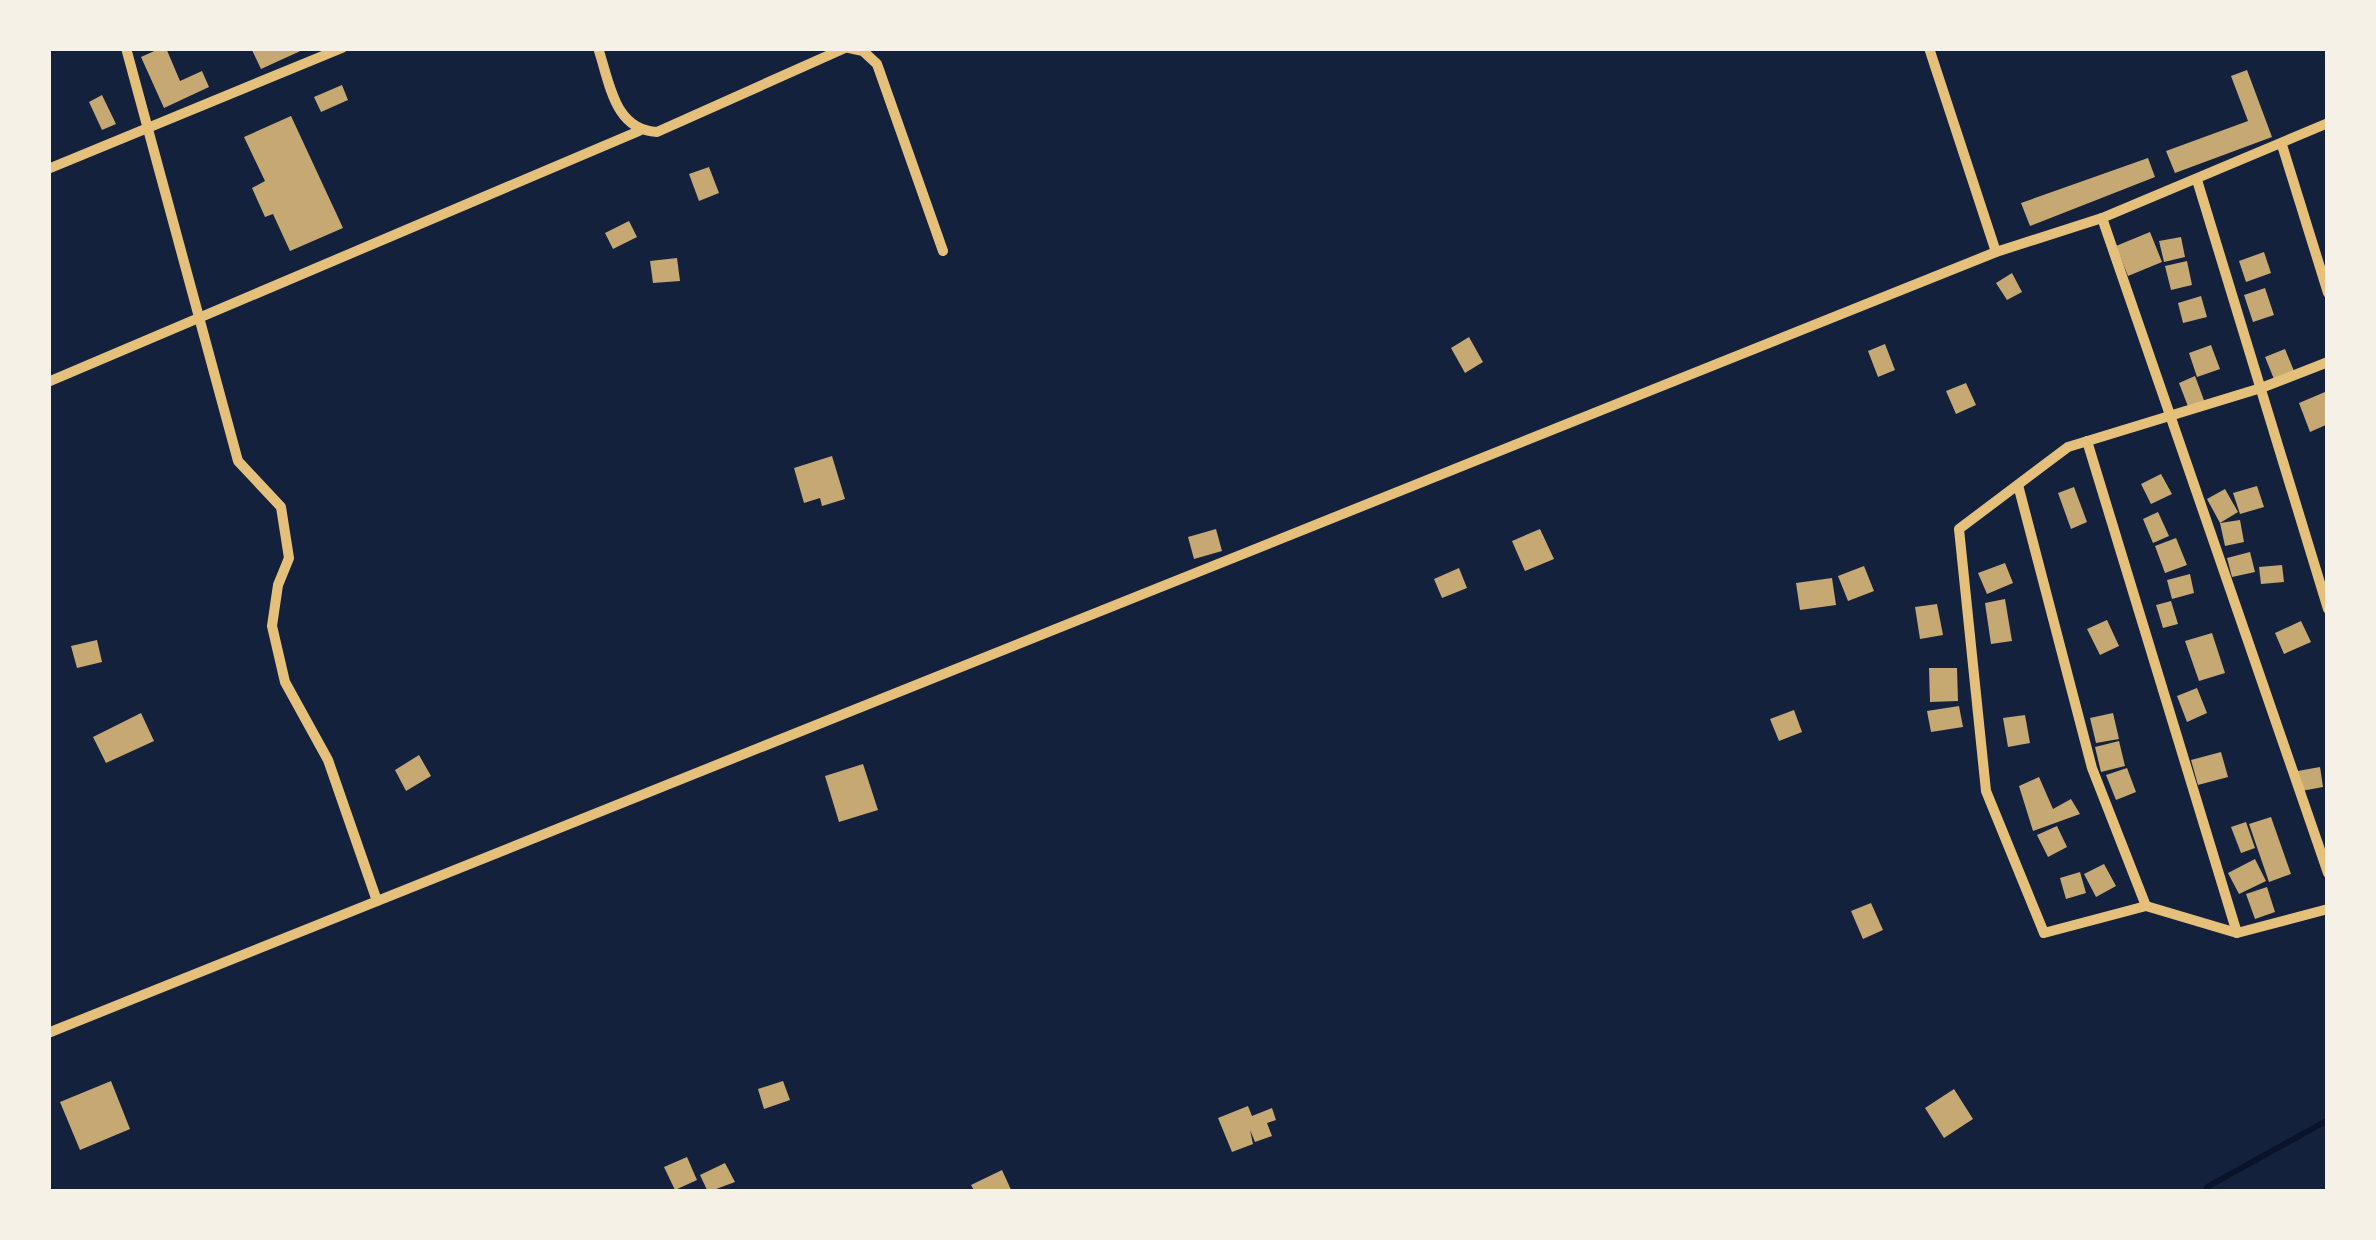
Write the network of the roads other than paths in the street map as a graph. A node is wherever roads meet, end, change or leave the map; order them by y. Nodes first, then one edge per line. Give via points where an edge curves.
1 (126, 48) edge
2 (342, 48) edge
3 (598, 48) edge
4 (847, 48) edge
5 (1929, 48) edge
6 (2328, 123) edge
7 (147, 127) junction
8 (639, 131) junction
9 (2282, 145) junction
10 (48, 169) edge
11 (2198, 180) junction
12 (2102, 218) junction
13 (943, 251) dead end
14 (1996, 252) junction
15 (2328, 293) edge
16 (200, 319) junction
17 (2328, 362) edge
18 (48, 382) edge
19 (2261, 388) junction
20 (2168, 417) junction
21 (2087, 441) junction
22 (2018, 485) junction
23 (2328, 609) edge
24 (2328, 873) edge
25 (377, 901) junction
26 (2146, 906) junction
27 (2328, 909) edge
28 (2237, 933) junction
29 (48, 1033) edge

1 - 7 street
2 - 7 street
3 - 8 street via 622,117
4 - 8 street via 657,132
4 - 13 street via 877,64
5 - 14 street
6 - 9 street
7 - 10 street
7 - 16 street
8 - 16 street
9 - 11 street
9 - 15 street
11 - 12 street
11 - 19 street
12 - 14 street
12 - 20 street
14 - 25 street
16 - 18 street
16 - 25 street via 238,460 281,507 289,534 272,626 285,682 328,760
17 - 19 street
19 - 20 street
19 - 23 street
20 - 21 street
20 - 24 street
21 - 22 street
21 - 28 street
22 - 26 street via 2092,768
22 - 26 street via 1960,529 1986,791 2044,933
25 - 29 street
26 - 28 street
27 - 28 street

